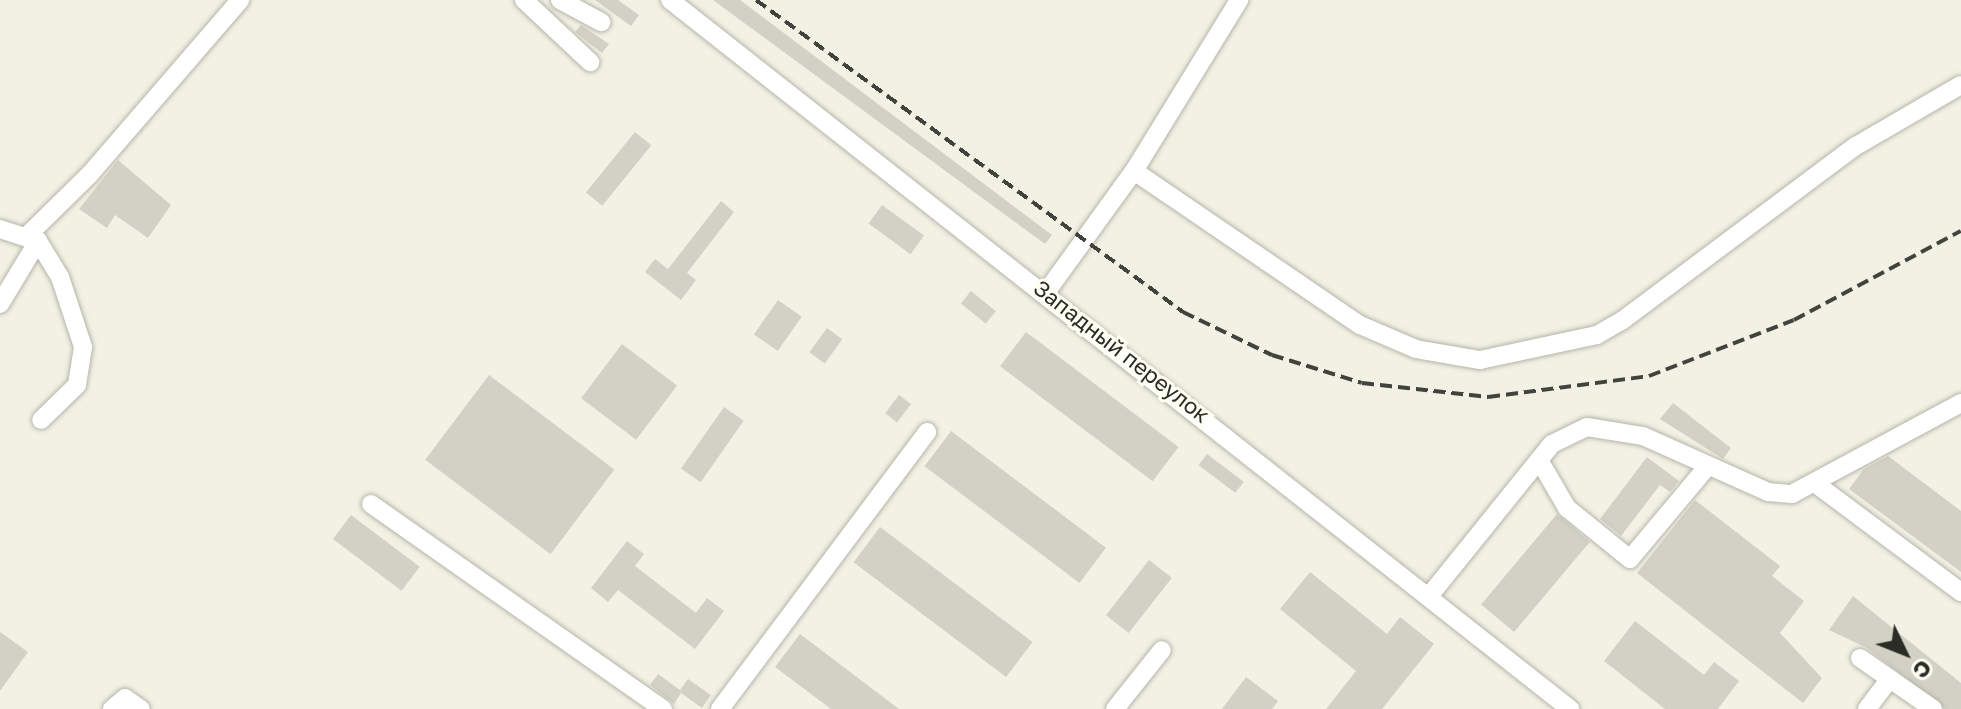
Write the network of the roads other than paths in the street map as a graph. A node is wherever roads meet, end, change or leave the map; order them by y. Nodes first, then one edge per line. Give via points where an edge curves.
1 (240, 0) edge
2 (524, 0) edge
3 (560, 0) edge
4 (670, 0) edge
5 (1239, 0) edge
6 (601, 22) dead end
7 (590, 62) dead end
8 (1961, 85) edge
9 (1134, 171) junction
10 (0, 229) edge
11 (33, 238) junction
12 (1047, 291) junction
13 (0, 304) edge
14 (1961, 403) edge
15 (41, 420) dead end
16 (927, 432) dead end
17 (1539, 460) junction
18 (1706, 468) junction
19 (1816, 484) junction
20 (371, 504) dead end
21 (1961, 592) edge
22 (1430, 595) junction
23 (1162, 650) dead end
24 (1860, 658) dead end
25 (1890, 679) junction
26 (112, 709) edge
27 (141, 709) edge
28 (663, 709) edge
29 (720, 709) edge
30 (1115, 709) edge
31 (1570, 709) edge
32 (1867, 709) edge
33 (1933, 709) edge

1 - 11 street
2 - 7 street
3 - 6 street
4 - 12 street, Западный переулок
5 - 9 street
8 - 9 street via 1856,146 1597,335 1480,360 1416,349 1360,325
9 - 12 street
10 - 11 street
11 - 13 street
11 - 15 street via 60,277 83,347 77,385
12 - 22 street, Западный переулок
14 - 19 street
16 - 29 street
17 - 18 street via 1552,444 1587,427 1617,428
17 - 18 street via 1567,508 1630,559
17 - 22 street
18 - 19 street via 1768,492
19 - 21 street
20 - 28 street
22 - 31 street, Западный переулок
23 - 30 street
24 - 25 street
25 - 32 street
25 - 33 street
26 - 27 street via 125,698

